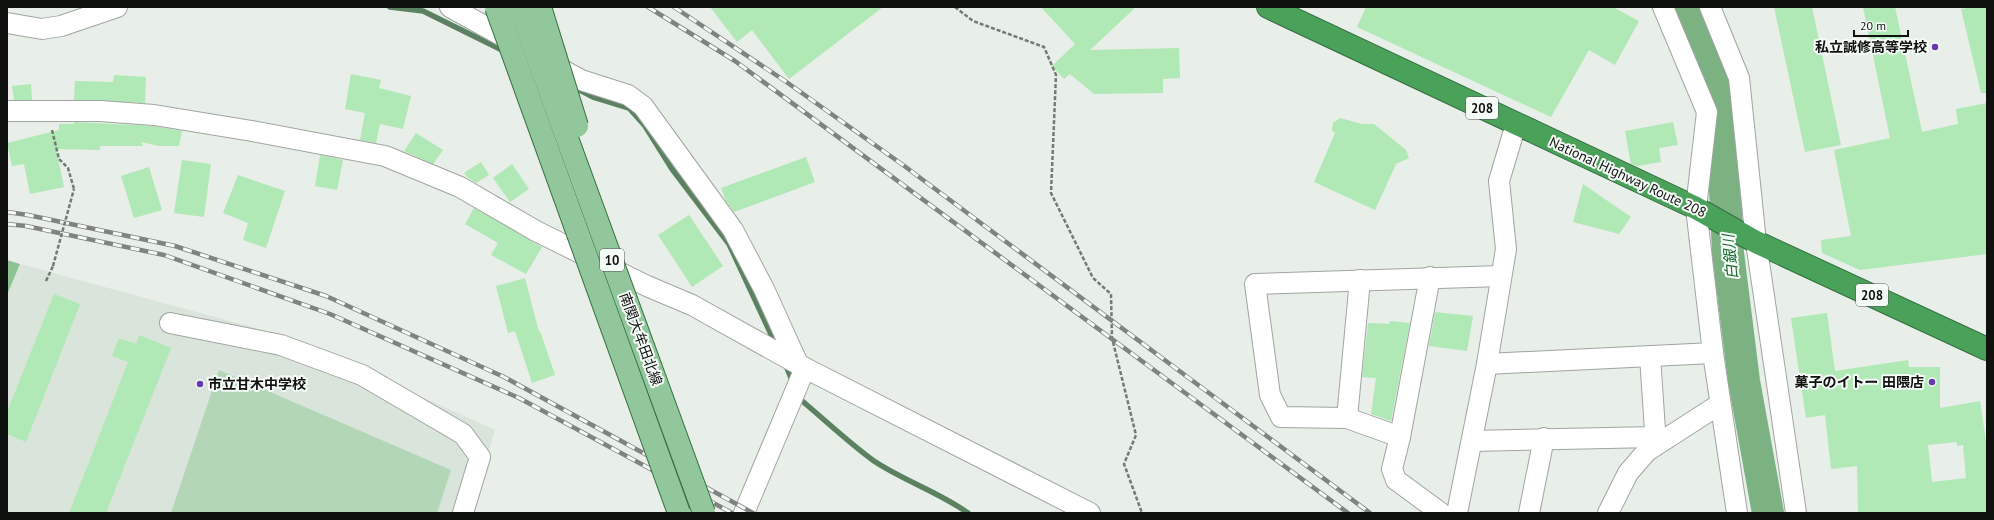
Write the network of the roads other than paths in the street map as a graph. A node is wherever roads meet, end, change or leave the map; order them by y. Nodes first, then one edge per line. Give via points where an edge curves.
1 (117, 7) edge
2 (450, 7) edge
3 (485, 7) edge
4 (496, 7) edge
5 (519, 7) edge
6 (540, 7) edge
7 (1268, 7) edge
8 (1663, 7) edge
9 (1710, 7) edge
10 (7, 23) edge
11 (7, 111) edge
12 (1516, 124) junction
13 (542, 133) junction
14 (1696, 208) junction
15 (595, 214) junction
16 (1756, 242) junction
17 (1501, 276) junction
18 (1430, 277) junction
19 (1360, 280) junction
20 (170, 323) dead end
21 (1987, 349) edge
22 (1713, 353) junction
23 (1650, 356) junction
24 (1487, 364) junction
25 (802, 366) junction
26 (1720, 404) junction
27 (1347, 418) junction
28 (1400, 437) junction
29 (1544, 438) junction
30 (1472, 441) junction
31 (1655, 441) junction
32 (462, 513) edge
33 (680, 513) edge
34 (704, 513) edge
35 (744, 513) edge
36 (1090, 513) edge
37 (1441, 513) edge
38 (1457, 513) edge
39 (1529, 513) edge
40 (1608, 513) edge
41 (1737, 513) edge
42 (1796, 513) edge

1 - 10 street via 61,26 42,29
2 - 25 street via 581,80 628,95 643,106 733,230
3 - 13 main road, bridge
4 - 13 main road, 南関大牟田北線 / 10, bridge
5 - 15 main road, 南関大牟田北線 / 10, bridge
6 - 15 main road, bridge via 587,156
7 - 12 highway, National Highway Route 208 / 208
8 - 14 street via 1707,112
9 - 16 street via 1739,78
11 - 25 street via 100,111 154,115 385,156 460,187 536,231 647,286 692,305
12 - 14 highway, National Highway Route 208 / 208
12 - 17 street via 1499,181 1506,249
13 - 33 main road, 南関大牟田北線 / 10, bridge
14 - 16 highway, National Highway Route 208 / 208
14 - 22 street
15 - 34 main road, 南関大牟田北線 / 10, bridge
16 - 21 highway, National Highway Route 208 / 208
16 - 42 street
17 - 18 street
17 - 24 street
18 - 19 street
18 - 28 street
19 - 27 street
19 - 27 street via 1255,284 1270,395 1281,416
20 - 32 street via 281,345 362,375 463,434 480,457
22 - 23 street
22 - 26 street
23 - 24 street
23 - 31 street
24 - 30 street
25 - 35 street
25 - 36 street
26 - 31 street
26 - 41 street
27 - 28 street
28 - 37 street via 1392,469 1396,480
29 - 30 street
29 - 31 street
29 - 39 street
30 - 38 street
31 - 40 street via 1628,473

